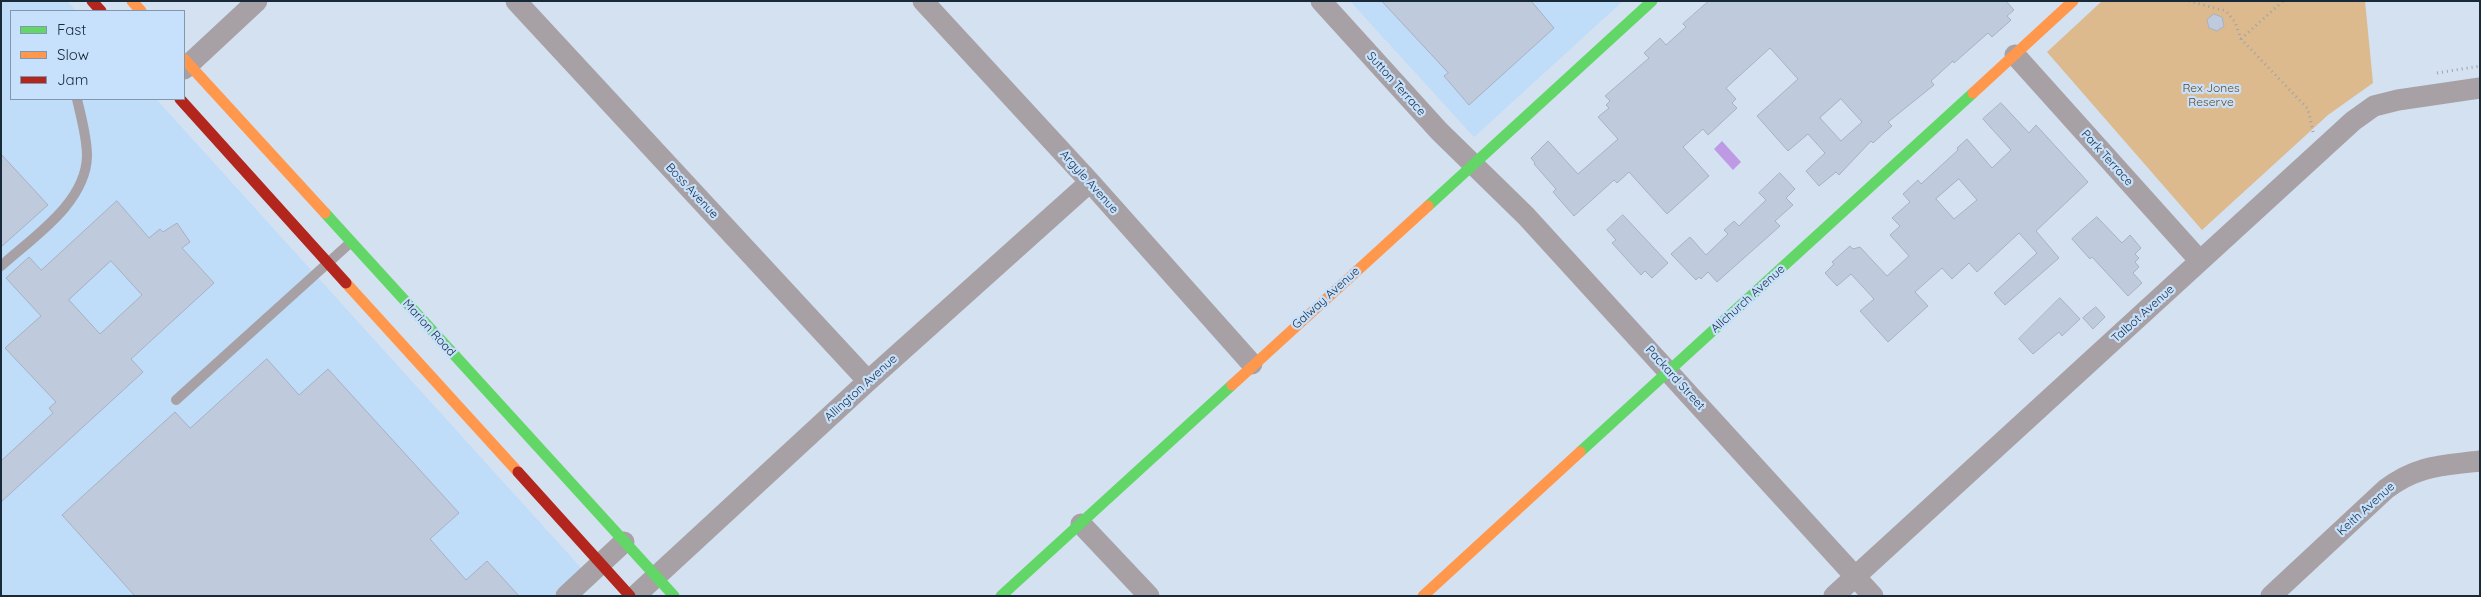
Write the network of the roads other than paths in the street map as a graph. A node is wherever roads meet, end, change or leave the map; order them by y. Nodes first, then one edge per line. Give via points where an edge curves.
1 (257, 1) edge
2 (516, 1) edge
3 (923, 1) edge
4 (1321, 1) edge
5 (1652, 1) edge
6 (2073, 1) edge
7 (2015, 55) junction
8 (185, 64) edge
9 (2480, 88) edge
10 (76, 100) edge
11 (181, 100) edge
12 (1473, 163) junction
13 (1090, 182) junction
14 (350, 242) junction
15 (2200, 261) junction
16 (328, 262) junction
17 (1, 266) edge
18 (1252, 364) junction
19 (1669, 371) junction
20 (868, 381) junction
21 (176, 400) dead end
22 (2480, 461) edge
23 (1081, 524) junction
24 (624, 542) junction
25 (601, 564) junction
26 (1855, 576) junction
27 (656, 577) junction
28 (566, 596) edge
29 (630, 596) edge
30 (635, 596) edge
31 (674, 596) edge
32 (1001, 596) edge
33 (1149, 596) edge
34 (1423, 596) edge
35 (1834, 596) edge
36 (1873, 596) edge
37 (2271, 596) edge

1 - 8 street
2 - 20 street, Boss Avenue
3 - 13 street, Argyle Avenue
4 - 12 street, Sutton Terrace via 1439,131
5 - 12 street, Galway Avenue
6 - 7 street, Allchurch Avenue
7 - 15 street, Park Terrace
7 - 19 street, Allchurch Avenue
8 - 14 street, Marion Road
9 - 15 street, Talbot Avenue via 2374,106 2352,121
10 - 17 lane via 87,156 78,191 67,206
11 - 16 street
12 - 18 street, Galway Avenue
12 - 19 street, Packard Street
13 - 18 street, Argyle Avenue
13 - 20 street, Allington Avenue
14 - 16 lane
14 - 24 street, Marion Road
15 - 26 street, Talbot Avenue
16 - 21 lane
16 - 25 street
18 - 23 street, Galway Avenue
19 - 26 street, Packard Street
19 - 34 street, Allchurch Avenue
20 - 27 street, Allington Avenue
22 - 37 street, Keith Avenue via 2422,468 2402,477
23 - 32 street, Galway Avenue
23 - 33 street
24 - 25 street
24 - 27 street, Marion Road
25 - 28 street
25 - 29 street
26 - 35 street, Talbot Avenue
26 - 36 street, Packard Street
27 - 30 street, Allington Avenue
27 - 31 street, Marion Road

